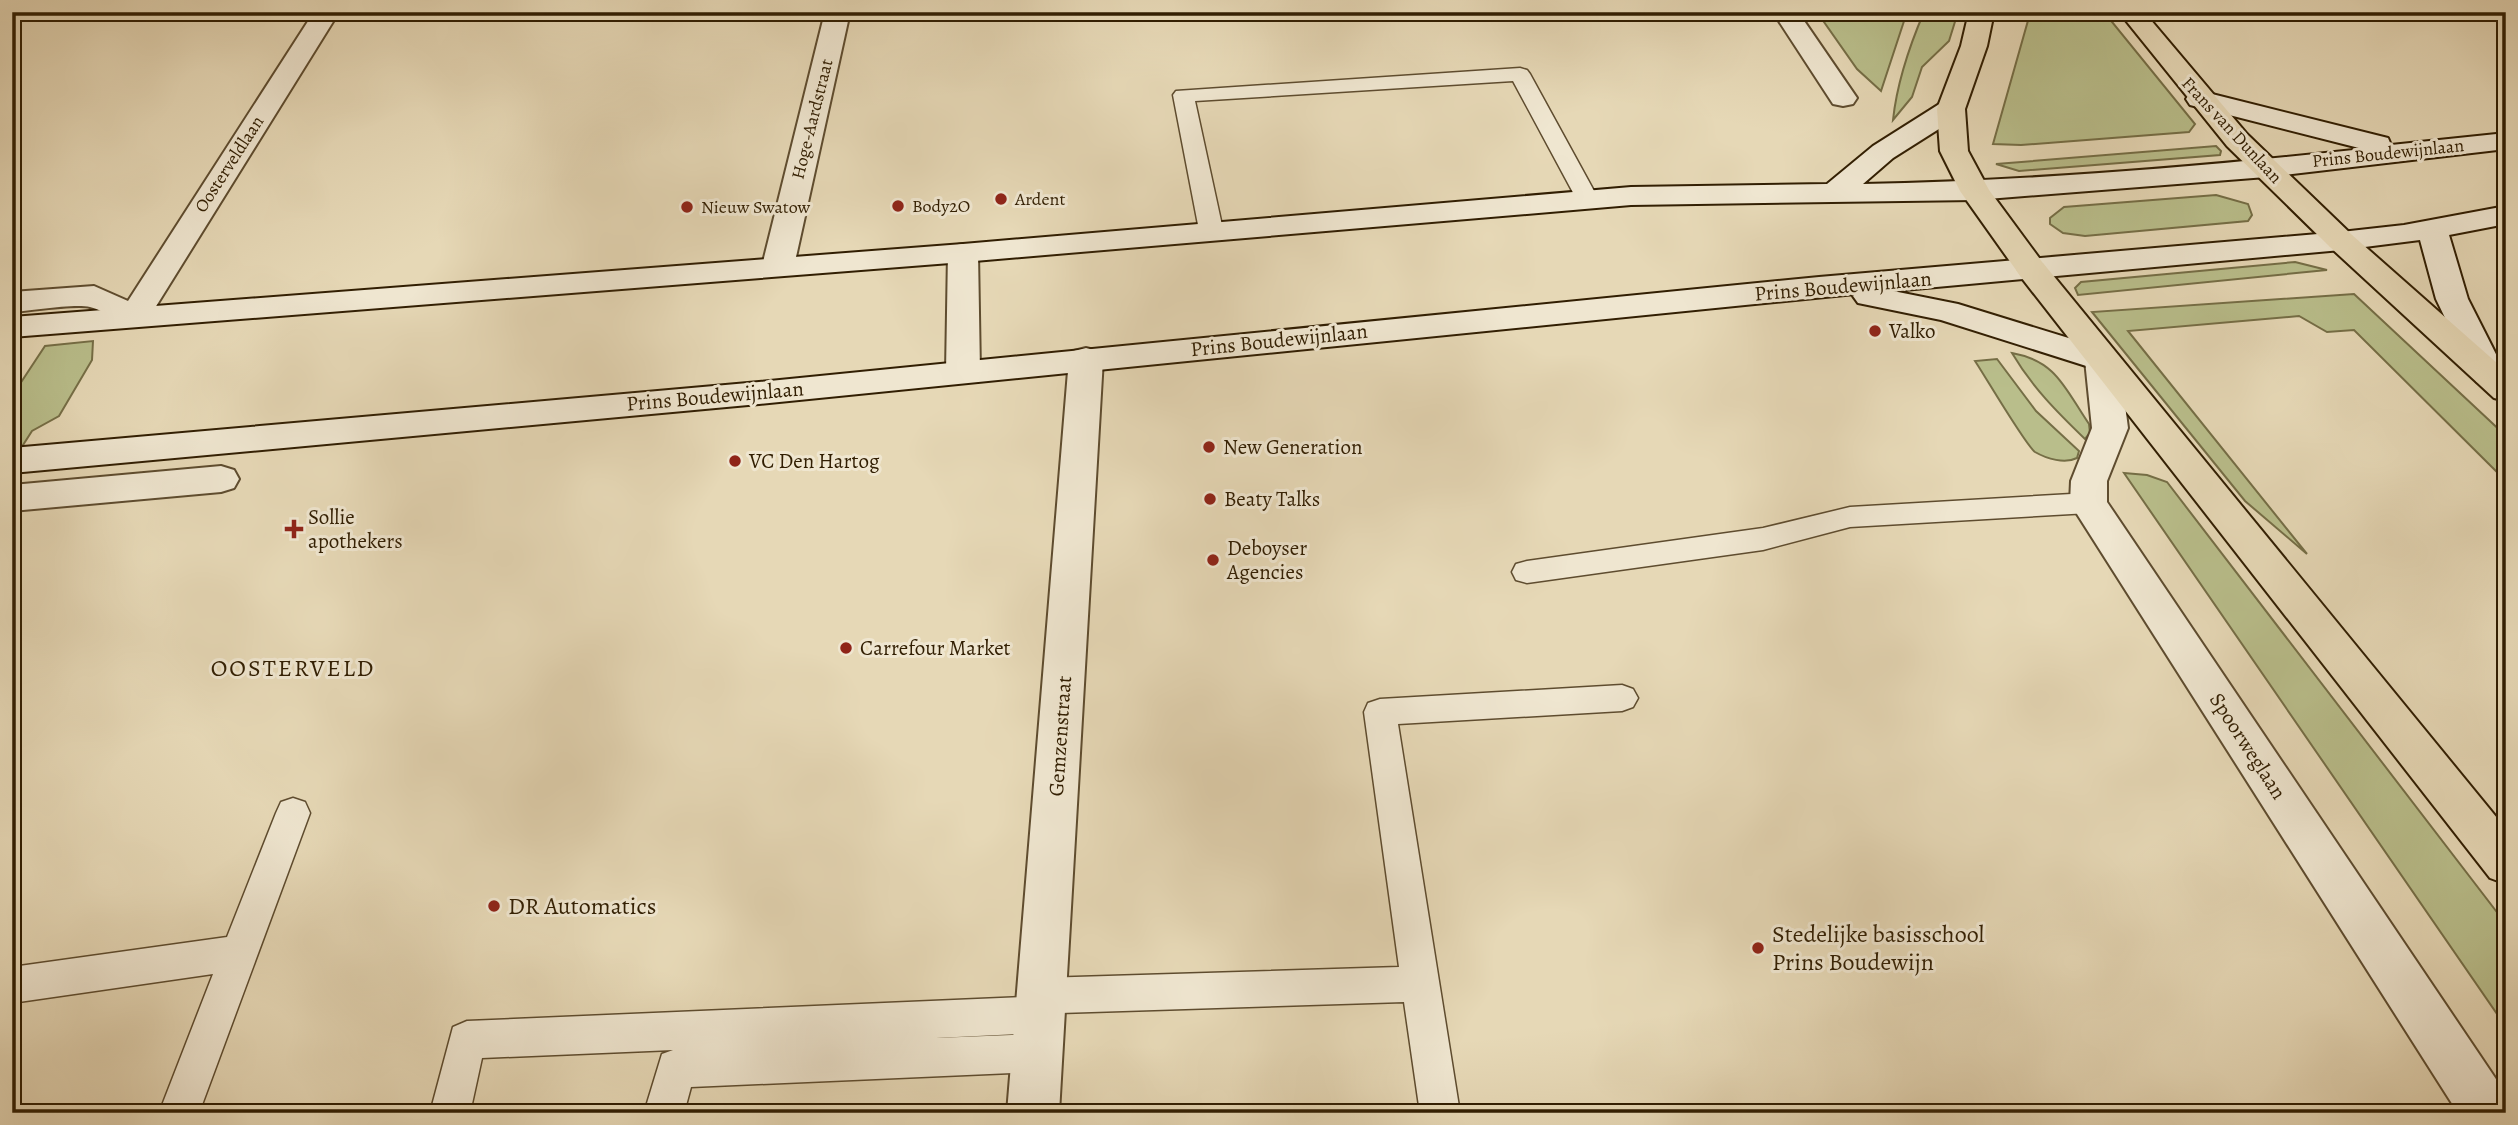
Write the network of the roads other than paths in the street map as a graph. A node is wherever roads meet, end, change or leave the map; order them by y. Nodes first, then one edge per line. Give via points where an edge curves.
1 (327, 12) edge
2 (838, 12) edge
3 (1785, 12) edge
4 (1982, 12) edge
5 (2131, 12) edge
6 (1843, 98) dead end
7 (2200, 99) junction
8 (1951, 109) junction
9 (2506, 141) edge
10 (2404, 151) junction
11 (2266, 168) junction
12 (1975, 191) junction
13 (1833, 194) junction
14 (1588, 200) junction
15 (2506, 215) edge
16 (2432, 229) junction
17 (1211, 230) junction
18 (2341, 241) junction
19 (963, 253) junction
20 (778, 266) junction
21 (2032, 271) junction
22 (1819, 286) junction
23 (12, 302) edge
24 (134, 317) junction
25 (12, 327) edge
26 (1086, 359) junction
27 (2102, 360) junction
28 (963, 372) junction
29 (2498, 382) edge
30 (51, 457) junction
31 (12, 461) edge
32 (221, 479) dead end
33 (2089, 503) junction
34 (18, 506) edge
35 (1527, 572) dead end
36 (1622, 698) dead end
37 (293, 813) dead end
38 (2506, 864) edge
39 (239, 953) junction
40 (1421, 984) junction
41 (12, 985) edge
42 (1040, 1021) junction
43 (179, 1113) edge
44 (450, 1113) edge
45 (664, 1113) edge
46 (1033, 1113) edge
47 (1440, 1113) edge
48 (2488, 1113) edge

1 - 24 main road, Oosterveldlaan
2 - 20 main road, Hoge-Aardstraat
3 - 6 main road
4 - 8 main road
5 - 7 main road, Frans van Dunlaan
7 - 10 main road
7 - 11 main road, Frans van Dunlaan
8 - 12 main road via 1954,151
8 - 13 main road via 1882,152
9 - 10 main road, Prins Boudewijnlaan
10 - 11 main road, Prins Boudewijnlaan
11 - 12 main road, Prins Boudewijnlaan
11 - 18 main road, Frans van Dunlaan
12 - 13 main road, Prins Boudewijnlaan
12 - 21 main road
13 - 14 main road, Prins Boudewijnlaan
14 - 17 main road, Prins Boudewijnlaan
14 - 17 lane via 1520,74 1183,95
15 - 16 main road, Prins Boudewijnlaan
16 - 18 main road, Prins Boudewijnlaan
16 - 29 main road via 2452,299
17 - 19 main road, Prins Boudewijnlaan
18 - 21 main road, Prins Boudewijnlaan
18 - 29 main road, Frans van Dunlaan
19 - 20 main road, Prins Boudewijnlaan
19 - 28 main road
20 - 24 main road, Prins Boudewijnlaan
21 - 22 main road, Prins Boudewijnlaan
21 - 27 main road
22 - 26 main road, Prins Boudewijnlaan
22 - 27 main road via 1947,311
23 - 24 main road via 94,296
24 - 25 main road, Prins Boudewijnlaan
26 - 28 main road, Prins Boudewijnlaan
26 - 42 main road, Gemzenstraat
27 - 33 main road via 2110,428 2090,481
27 - 38 main road
28 - 30 main road, Prins Boudewijnlaan
30 - 31 main road, Prins Boudewijnlaan
30 - 34 main road
32 - 34 main road
33 - 35 lane via 1850,517 1763,540
33 - 48 main road, Spoorweglaan
36 - 40 lane via 1380,712
37 - 39 lane
39 - 41 lane
39 - 43 lane
40 - 42 lane
40 - 47 lane
42 - 44 lane via 467,1040
42 - 45 lane via 676,1068
42 - 46 main road, Gemzenstraat

